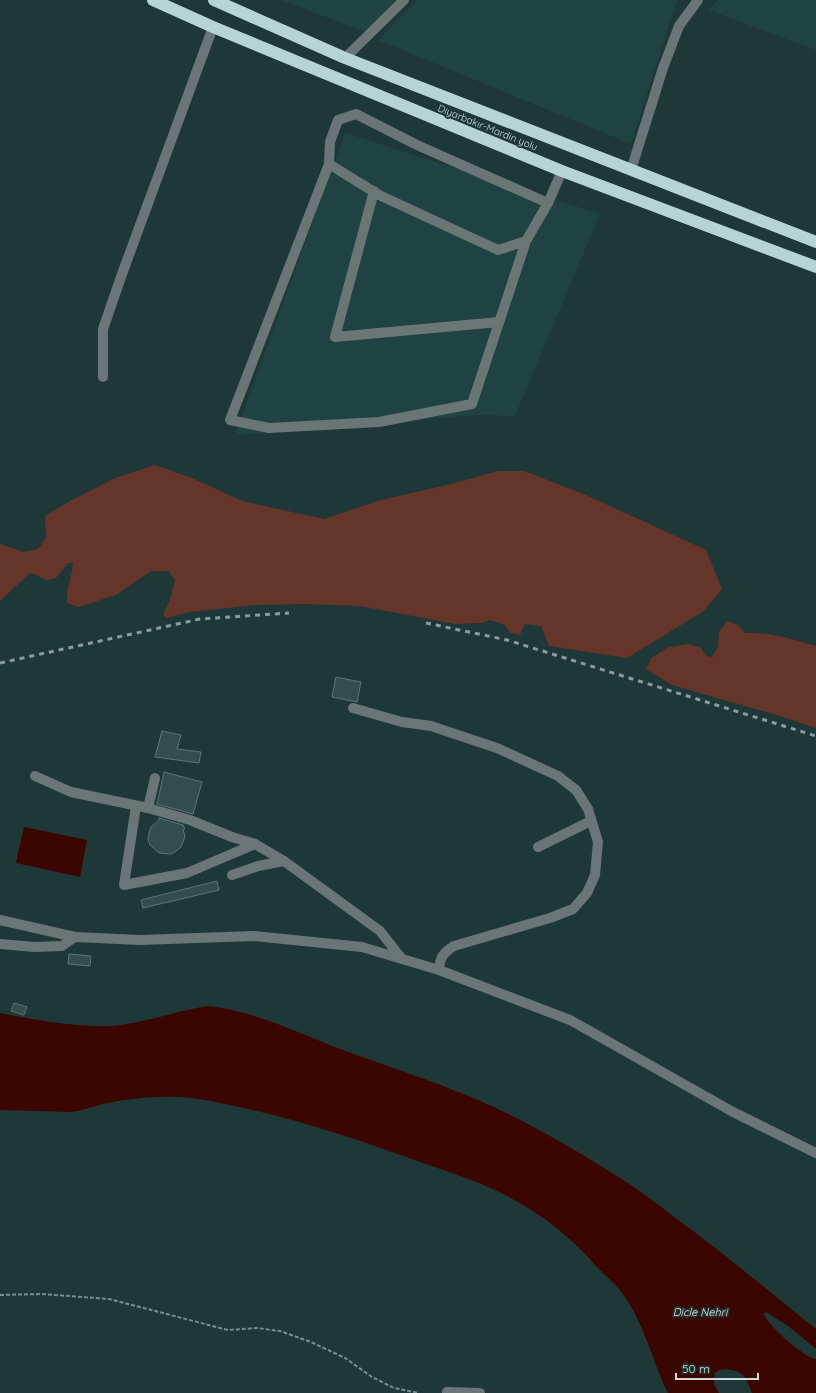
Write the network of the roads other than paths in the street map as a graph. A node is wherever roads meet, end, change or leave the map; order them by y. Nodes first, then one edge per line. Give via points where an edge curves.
1 (154, 0) edge
2 (214, 0) edge
3 (404, 0) edge
4 (698, 0) edge
5 (213, 27) junction
6 (345, 58) junction
7 (329, 164) junction
8 (631, 170) junction
9 (562, 171) junction
10 (374, 191) junction
11 (548, 203) junction
12 (526, 241) junction
13 (816, 242) edge
14 (816, 267) edge
15 (499, 322) junction
16 (103, 377) dead end
17 (353, 708) dead end
18 (35, 776) dead end
19 (155, 778) dead end
20 (136, 806) junction
21 (148, 808) junction
22 (591, 821) junction
23 (255, 844) junction
24 (538, 847) dead end
25 (284, 861) junction
26 (232, 875) dead end
27 (0, 920) edge
28 (74, 937) junction
29 (0, 944) edge
30 (402, 959) junction
31 (438, 970) junction
32 (816, 1153) edge
33 (448, 1392) edge
34 (480, 1393) edge

1 - 5 highway, Diyarbakır-Mardin yolu
2 - 6 highway, Diyarbakır-Mardin yolu
3 - 6 street
4 - 8 street via 679,26
5 - 9 highway, Diyarbakır-Mardin yolu
5 - 16 street via 103,329
6 - 8 highway, Diyarbakır-Mardin yolu
7 - 10 street
7 - 11 street via 330,142 338,120 356,114 417,145
7 - 15 street via 230,420 269,428 379,422 472,404
8 - 13 highway, Diyarbakır-Mardin yolu
9 - 11 street
9 - 14 highway, Diyarbakır-Mardin yolu
10 - 12 street via 498,250
10 - 15 street via 335,337
11 - 12 street
12 - 15 street
17 - 22 street via 402,722 441,729 497,748 558,776 576,790 588,809
18 - 20 street via 71,792
19 - 21 street
20 - 21 street
20 - 23 street via 124,885 187,873
21 - 23 street via 190,820
22 - 24 street
22 - 31 street via 598,842 595,875 587,893 573,910 454,946 445,951
23 - 25 street
25 - 26 street
25 - 30 street via 380,932
27 - 28 street
28 - 29 street via 62,946
28 - 30 street via 140,940 254,936 362,947
30 - 31 street
31 - 32 street via 570,1020 733,1112
33 - 34 street

